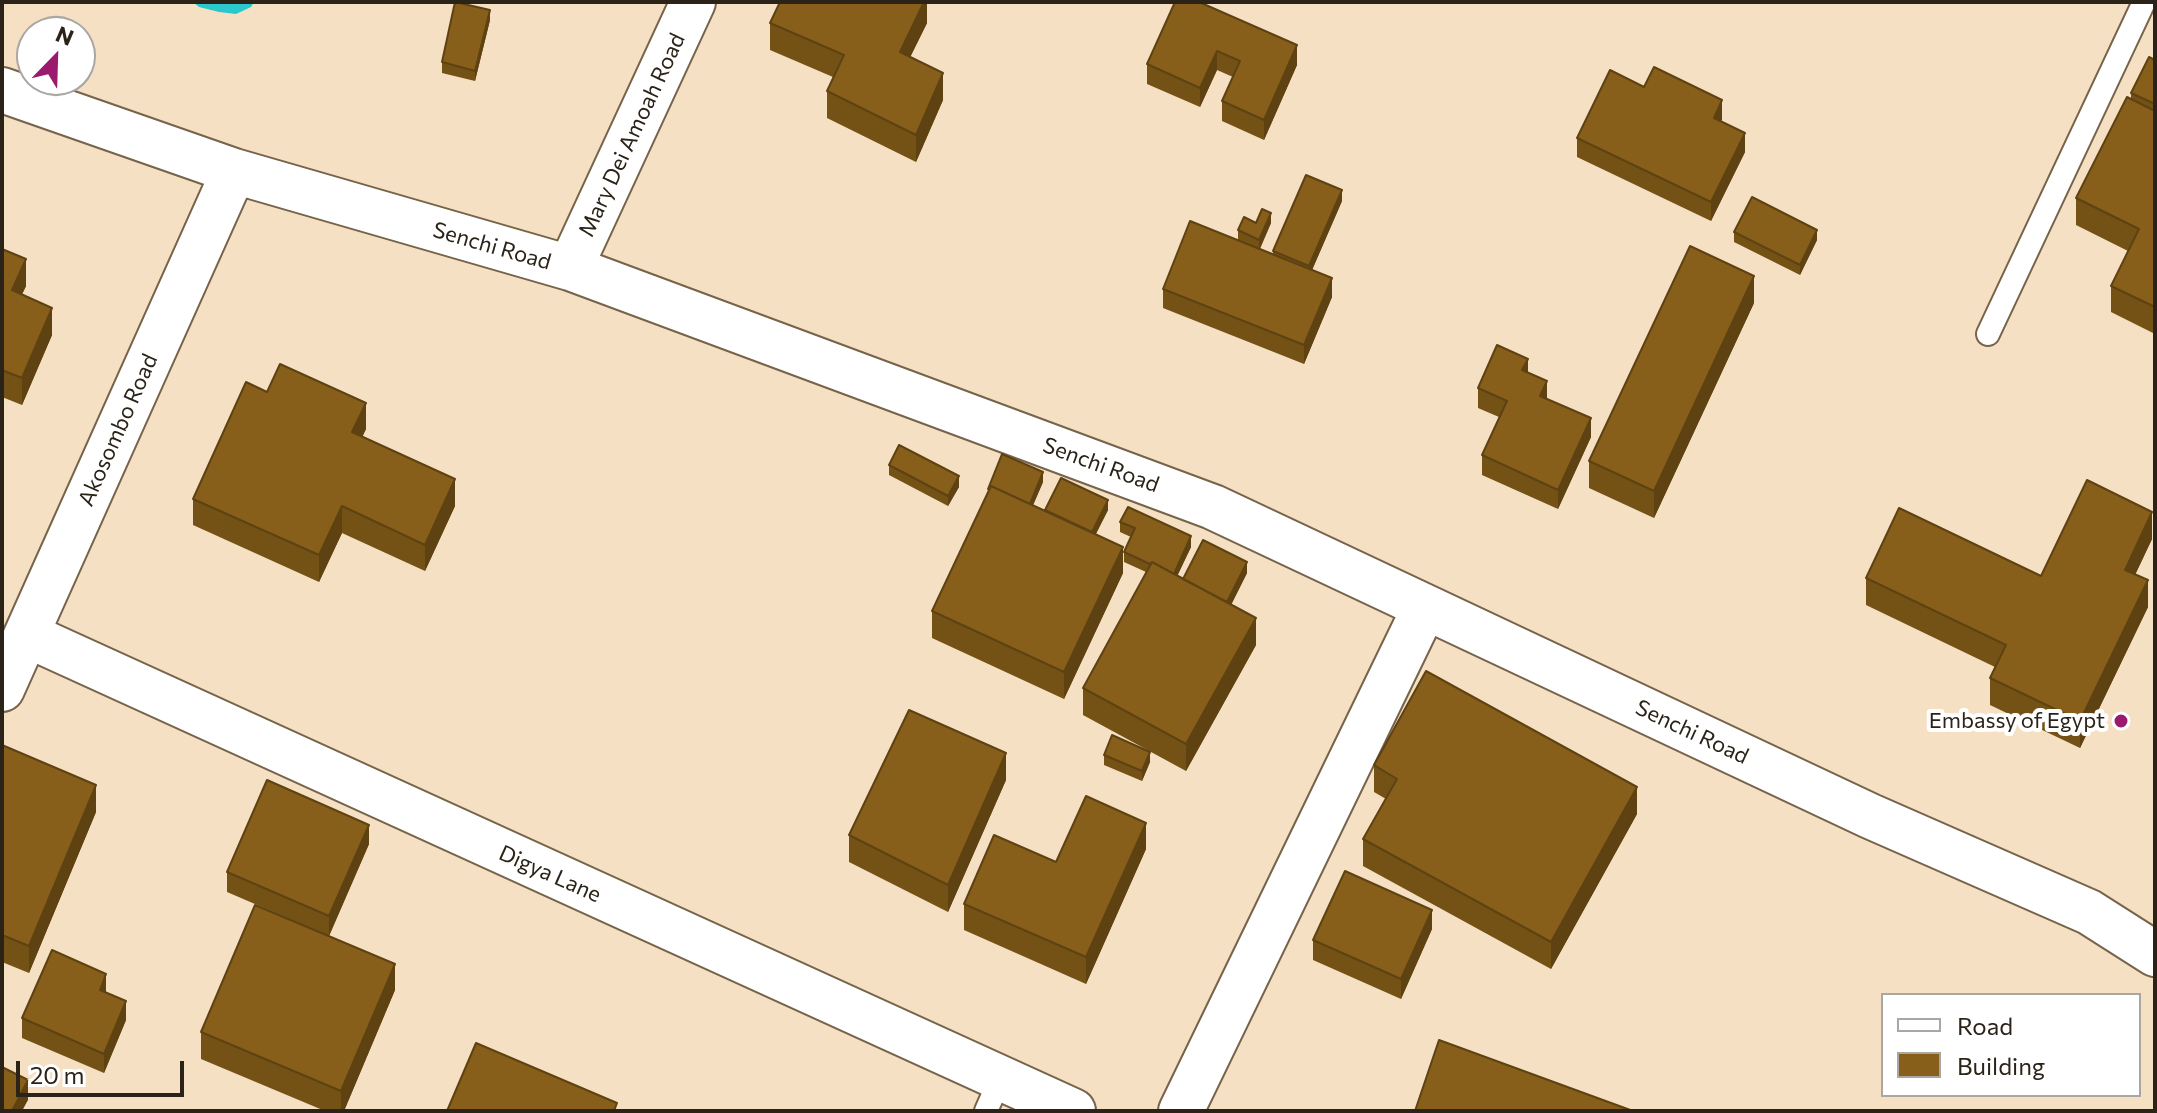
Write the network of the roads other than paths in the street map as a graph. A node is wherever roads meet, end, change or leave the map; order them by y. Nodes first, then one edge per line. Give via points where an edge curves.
1 (693, 2) edge
2 (2144, 2) edge
3 (2, 90) edge
4 (234, 171) junction
5 (570, 268) junction
6 (1988, 334) dead end
7 (1425, 607) junction
8 (27, 635) junction
9 (2, 689) edge
10 (2155, 954) edge
11 (993, 1095) edge
12 (1073, 1111) edge
13 (1181, 1111) edge

1 - 5 street, Mary Dei Amoah Road
2 - 6 lane
3 - 4 street, Senchi Road
4 - 5 street, Senchi Road
4 - 8 street, Akosombo Road
5 - 7 street, Senchi Road via 1213,507
7 - 10 street, Senchi Road via 1870,816 2089,912
7 - 13 street
8 - 9 street, Akosombo Road
8 - 11 street, Digya Lane
11 - 12 street, Digya Lane

